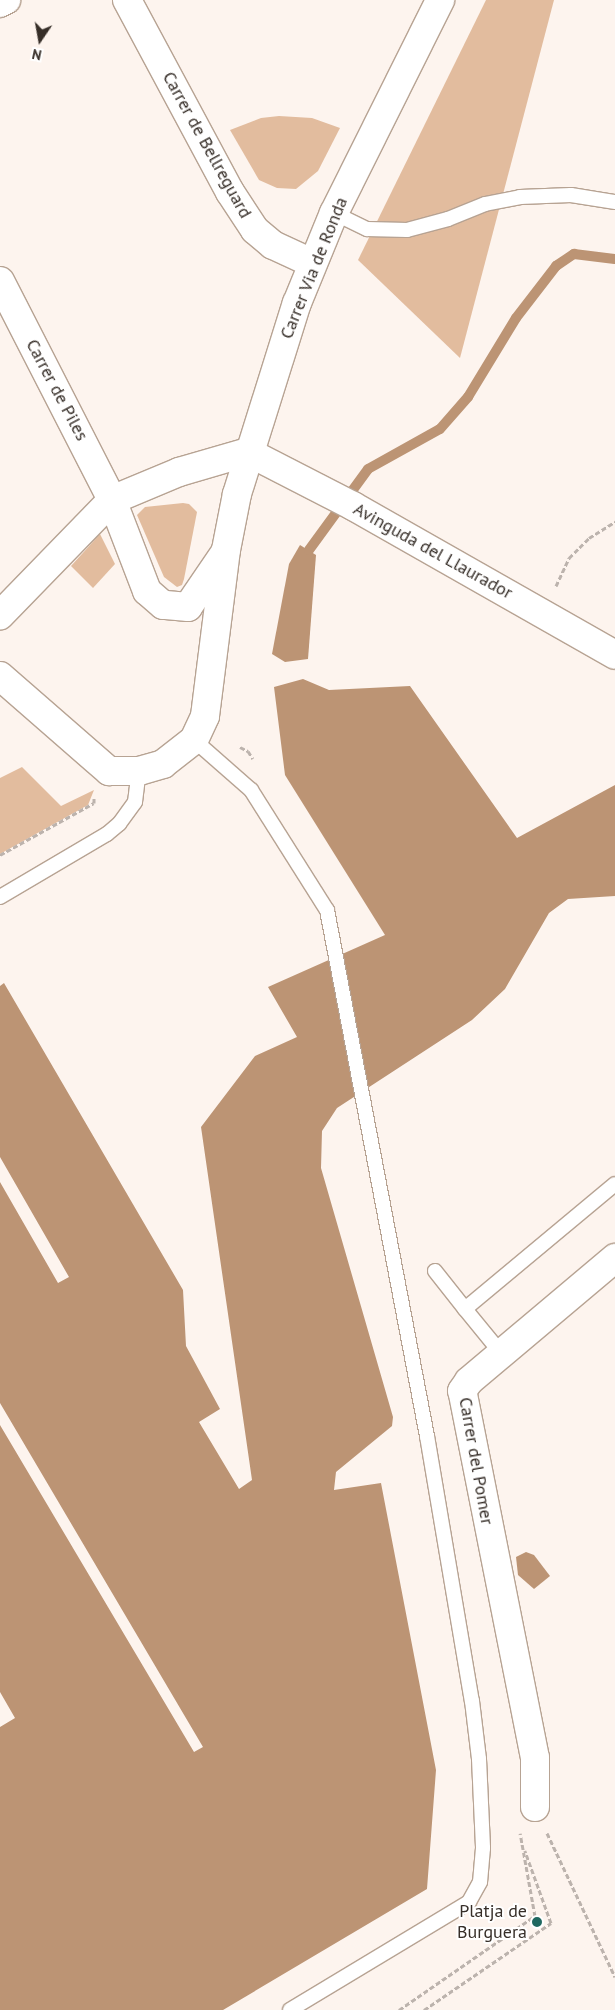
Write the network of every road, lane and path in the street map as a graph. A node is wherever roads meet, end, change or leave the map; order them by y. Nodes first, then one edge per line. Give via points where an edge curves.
1 (6, 0) edge
2 (127, 0) edge
3 (440, 0) edge
4 (0, 3) edge
5 (615, 202) edge
6 (334, 213) junction
7 (312, 263) junction
8 (0, 283) edge
9 (248, 452) junction
10 (112, 500) junction
11 (615, 522) edge
12 (226, 550) junction
13 (0, 615) edge
14 (553, 619) junction
15 (615, 654) edge
16 (0, 676) edge
17 (194, 740) junction
18 (139, 771) junction
19 (94, 790) dead end
20 (0, 856) edge
21 (0, 897) edge
22 (615, 1184) edge
23 (614, 1260) edge
24 (436, 1271) dead end
25 (466, 1309) junction
26 (501, 1353) junction
27 (535, 1807) joint
28 (615, 1977) edge
29 (290, 2010) edge
30 (398, 2010) edge
31 (424, 2010) edge

1 - 4 street
2 - 7 street, Carrer de Bellreguard via 230,192 255,230 273,246
3 - 6 street, Carrer Via de Ronda
5 - 6 lane via 571,194 520,197 406,230 367,229
6 - 7 street, Carrer Via de Ronda
7 - 9 street, Carrer Via de Ronda
8 - 10 street, Carrer de Piles
9 - 10 street via 179,472
9 - 12 street, Carrer Via de Ronda
9 - 14 street, Avinguda del Llaurador via 343,501
10 - 12 street, Carrer de Piles via 147,591 163,605 188,607
10 - 13 street
11 - 14 path via 589,538 569,558 557,580
12 - 17 street, Carrer Via de Ronda via 205,716
14 - 15 street, Avinguda del Llaurador
16 - 18 street via 98,764 115,772
17 - 18 street via 176,757
17 - 29 lane via 251,790 327,910 427,1436 472,1701 483,1848 480,1882 469,1902
18 - 21 lane via 136,802 119,824
19 - 20 path via 94,802
22 - 25 lane
23 - 26 street, Carrer del Pomer
24 - 25 lane
25 - 26 lane
26 - 27 street, Carrer del Pomer via 464,1385 463,1396 535,1758
27 - 28 path
30 - 31 path via 535,1916 522,1841 551,1923

